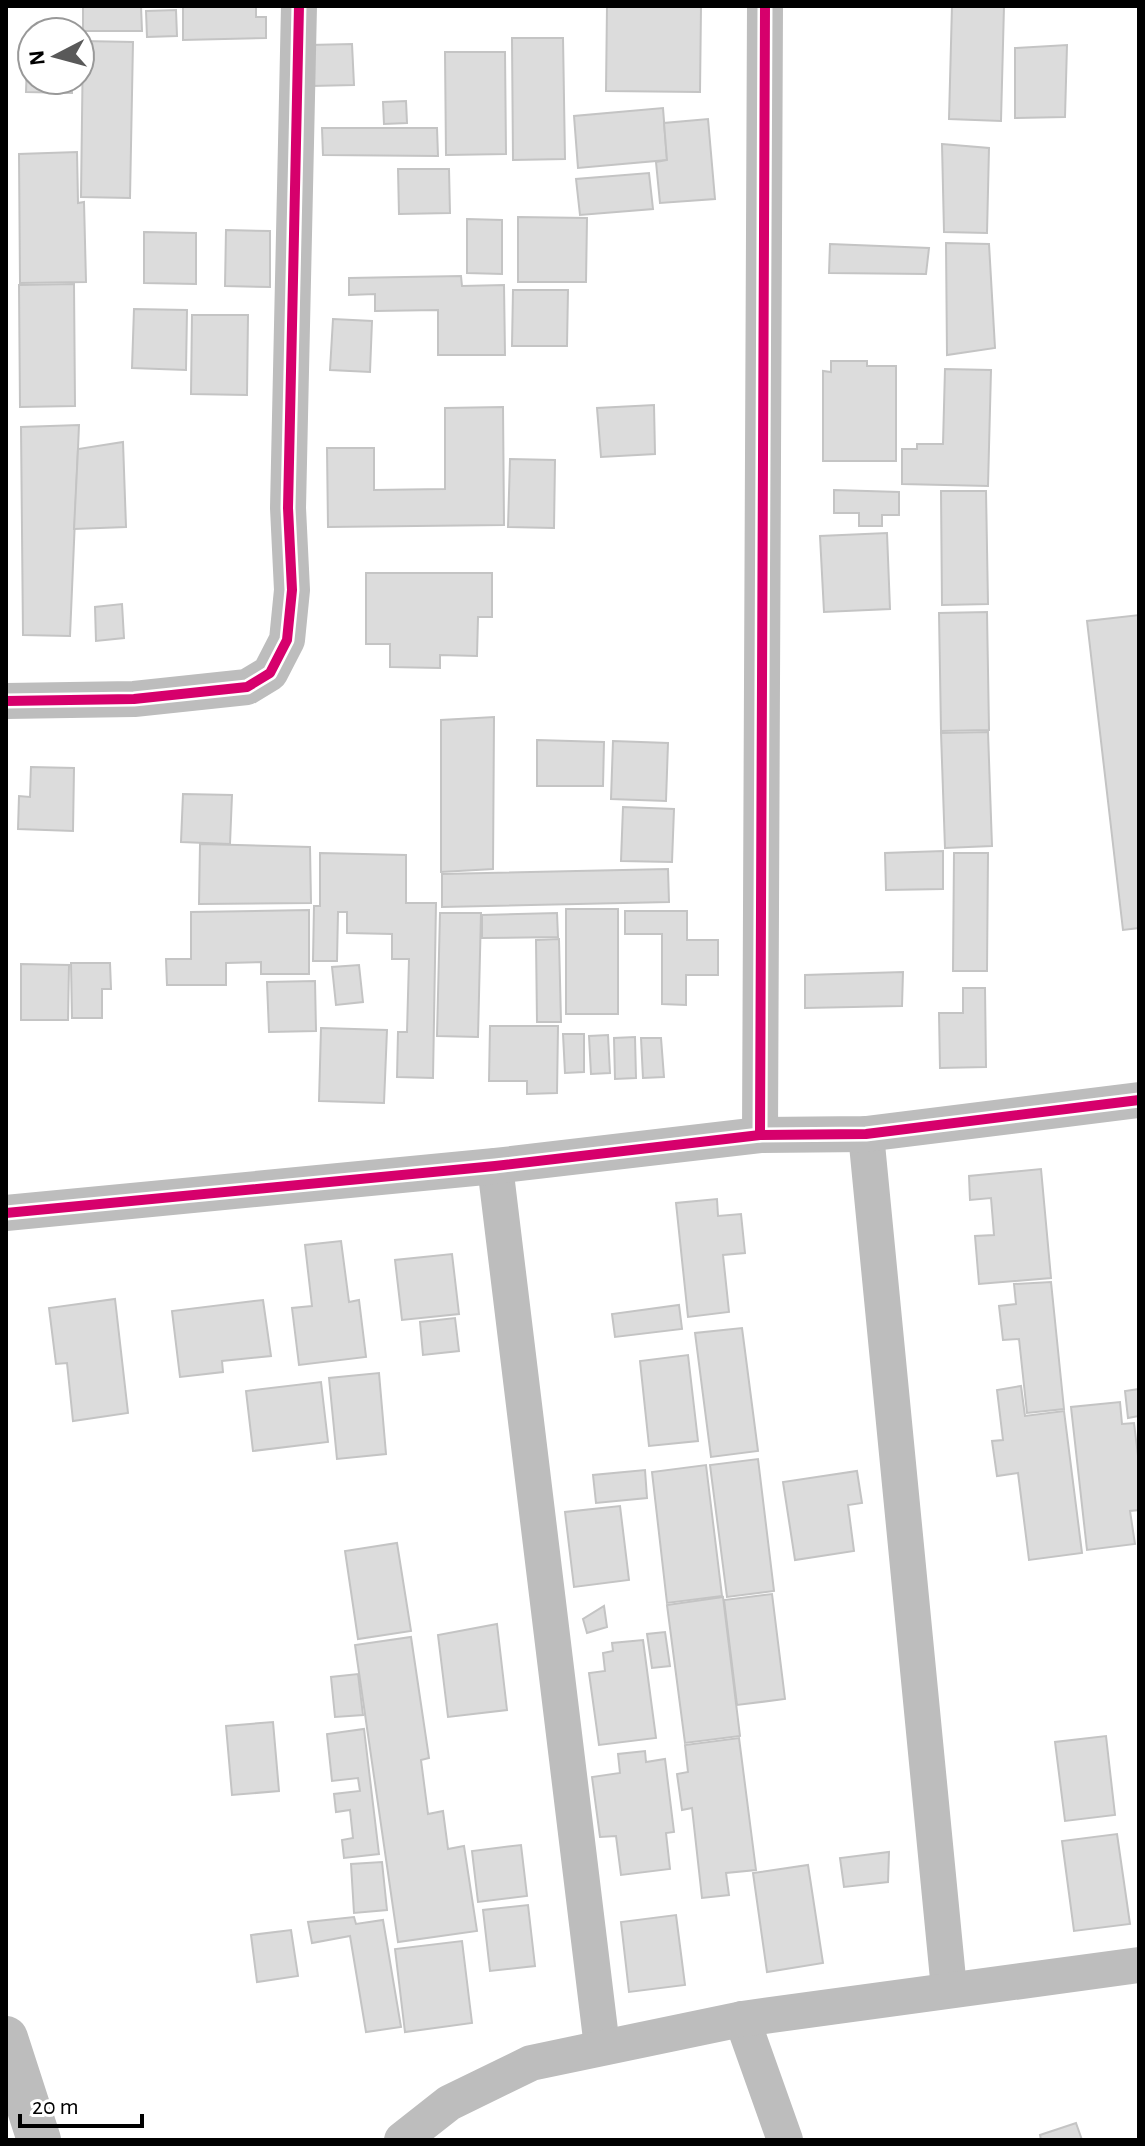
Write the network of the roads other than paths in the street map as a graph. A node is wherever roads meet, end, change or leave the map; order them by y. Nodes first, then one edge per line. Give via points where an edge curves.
1 (299, 6) edge
2 (765, 6) edge
3 (6, 701) edge
4 (1139, 1100) edge
5 (866, 1134) junction
6 (760, 1135) junction
7 (495, 1166) junction
8 (6, 1213) edge
9 (1139, 1965) edge
10 (949, 1989) junction
11 (742, 2019) junction
12 (6, 2038) edge
13 (602, 2047) junction
14 (39, 2140) edge
15 (402, 2140) edge
16 (785, 2140) edge

1 - 3 street via 288,508 292,590 287,640 270,673 247,687 134,699
2 - 6 street
4 - 5 street
5 - 6 street
5 - 10 street
6 - 7 street
7 - 8 street
7 - 13 street
9 - 10 street
10 - 11 street
11 - 13 street
11 - 16 street
12 - 14 main road
13 - 15 street via 531,2063 449,2103

